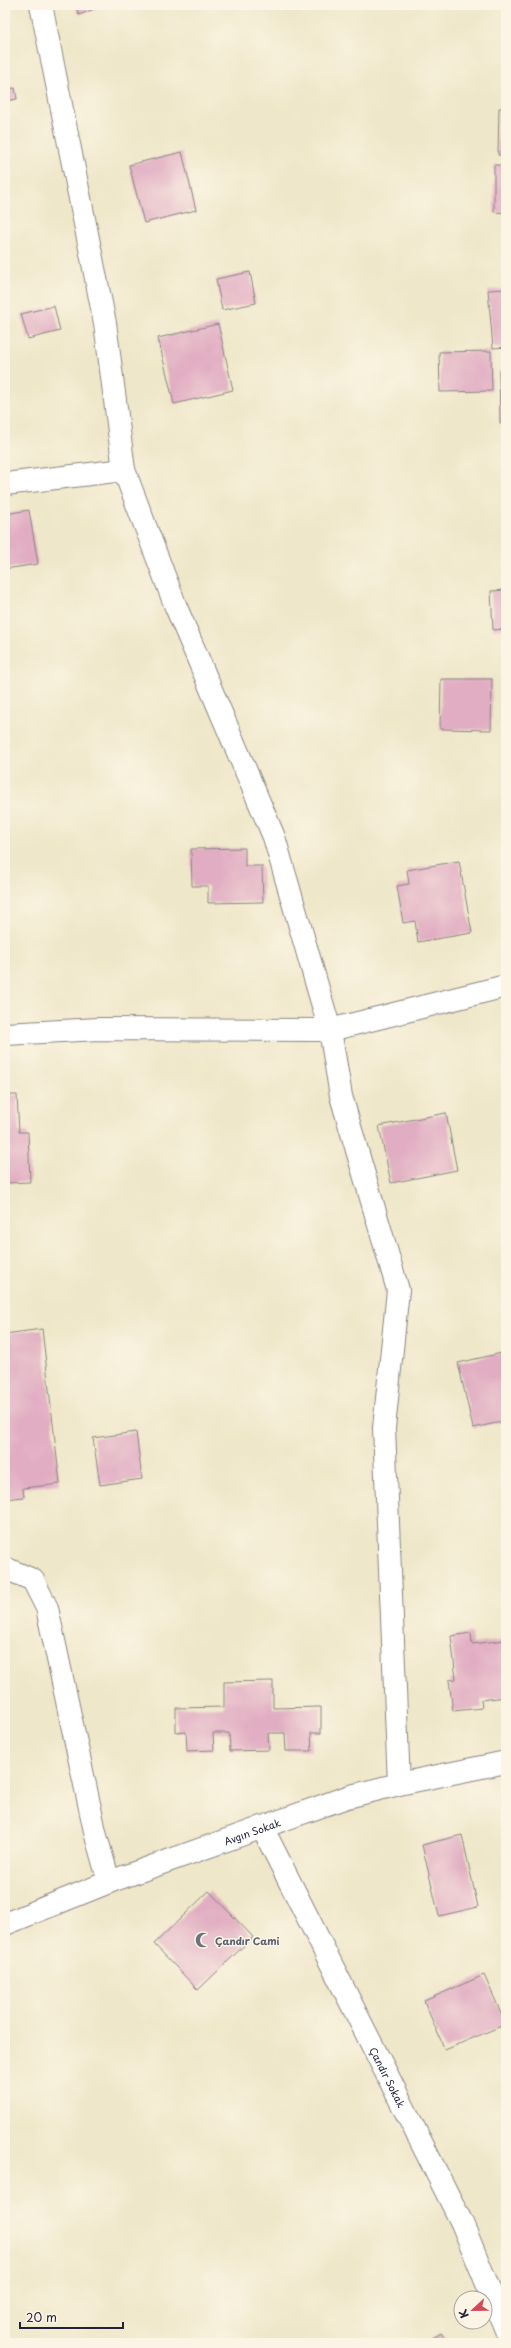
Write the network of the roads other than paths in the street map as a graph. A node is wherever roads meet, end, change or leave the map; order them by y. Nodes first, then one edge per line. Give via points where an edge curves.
1 (41, 5) edge
2 (124, 470) junction
3 (5, 484) edge
4 (506, 986) edge
5 (330, 1030) junction
6 (5, 1034) edge
7 (5, 1568) edge
8 (506, 1762) edge
9 (399, 1784) junction
10 (262, 1827) junction
11 (109, 1882) junction
12 (5, 1924) edge
13 (506, 2330) edge

1 - 2 street via 105,323
2 - 3 street
2 - 5 street via 176,607 274,837
4 - 5 street
5 - 6 street via 99,1029
5 - 9 street via 341,1096 398,1290 384,1428
7 - 11 street via 32,1580 47,1608 96,1836
8 - 9 street, Avgın Sokak
9 - 10 street, Avgın Sokak via 347,1797
10 - 11 street, Avgın Sokak
10 - 13 street, Çandır Sokak via 462,2223
11 - 12 street, Avgın Sokak

